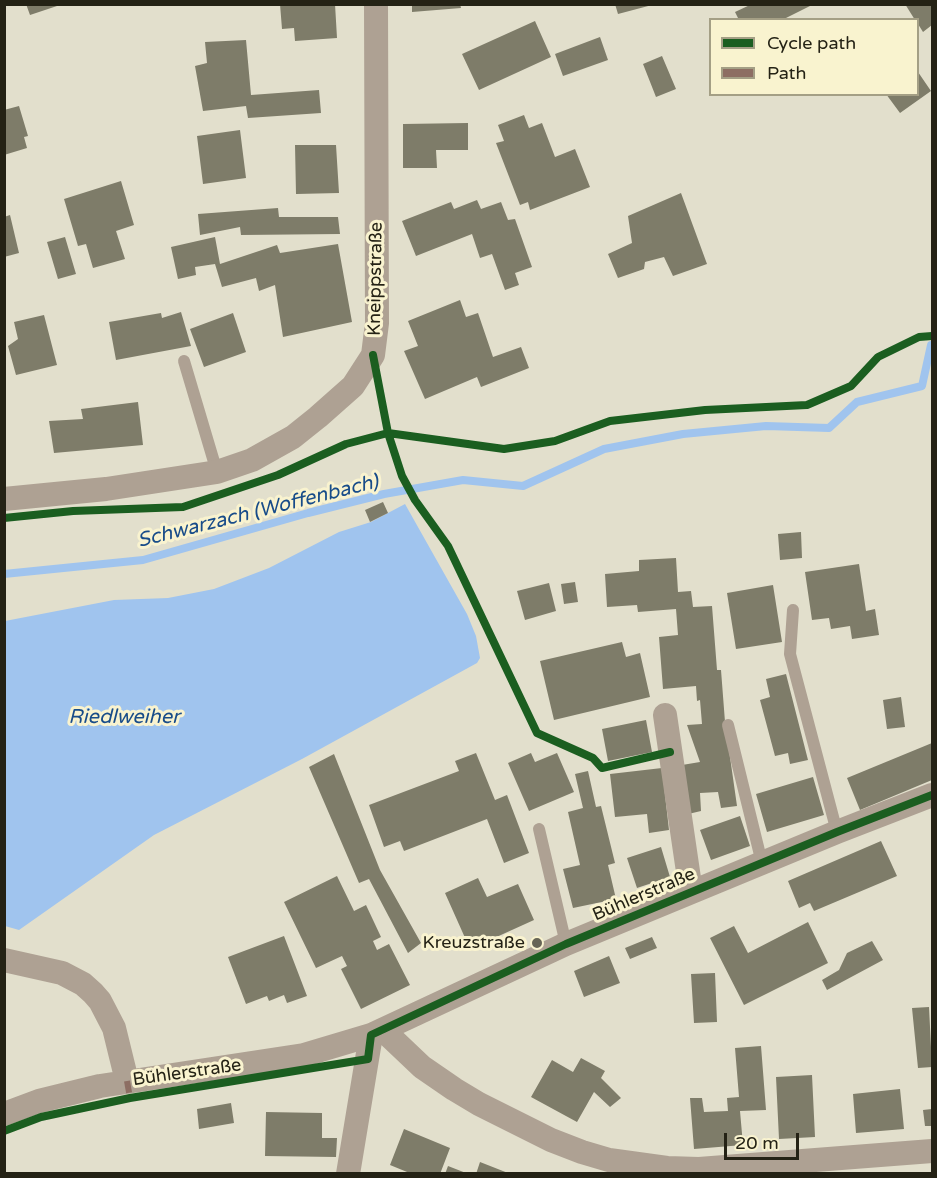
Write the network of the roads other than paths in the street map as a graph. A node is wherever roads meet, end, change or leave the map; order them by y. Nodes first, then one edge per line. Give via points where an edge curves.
1 (376, 4) edge
2 (184, 361) dead end
3 (217, 472) junction
4 (4, 499) edge
5 (793, 610) dead end
6 (665, 715) dead end
7 (729, 725) dead end
8 (933, 795) edge
9 (539, 829) dead end
10 (837, 832) junction
11 (762, 863) junction
12 (691, 892) junction
13 (566, 944) junction
14 (4, 960) edge
15 (377, 1032) junction
16 (127, 1081) junction
17 (4, 1113) edge
18 (933, 1151) edge
19 (348, 1173) edge

1 - 3 street, Kneippstraße via 378,292 373,355 353,386 310,424 252,460
2 - 3 lane
3 - 4 street, Kneippstraße
5 - 10 lane via 790,654
6 - 12 street
7 - 11 lane
8 - 10 street, Bühlerstraße
9 - 13 lane
10 - 11 street, Bühlerstraße
11 - 12 street, Bühlerstraße
12 - 13 street, Bühlerstraße
13 - 15 street, Bühlerstraße
14 - 16 street via 62,973 93,993 114,1028
15 - 16 street, Bühlerstraße via 304,1055
15 - 18 street via 479,1104 551,1140 609,1160 699,1169
15 - 19 street
16 - 17 street, Bühlerstraße via 72,1092

